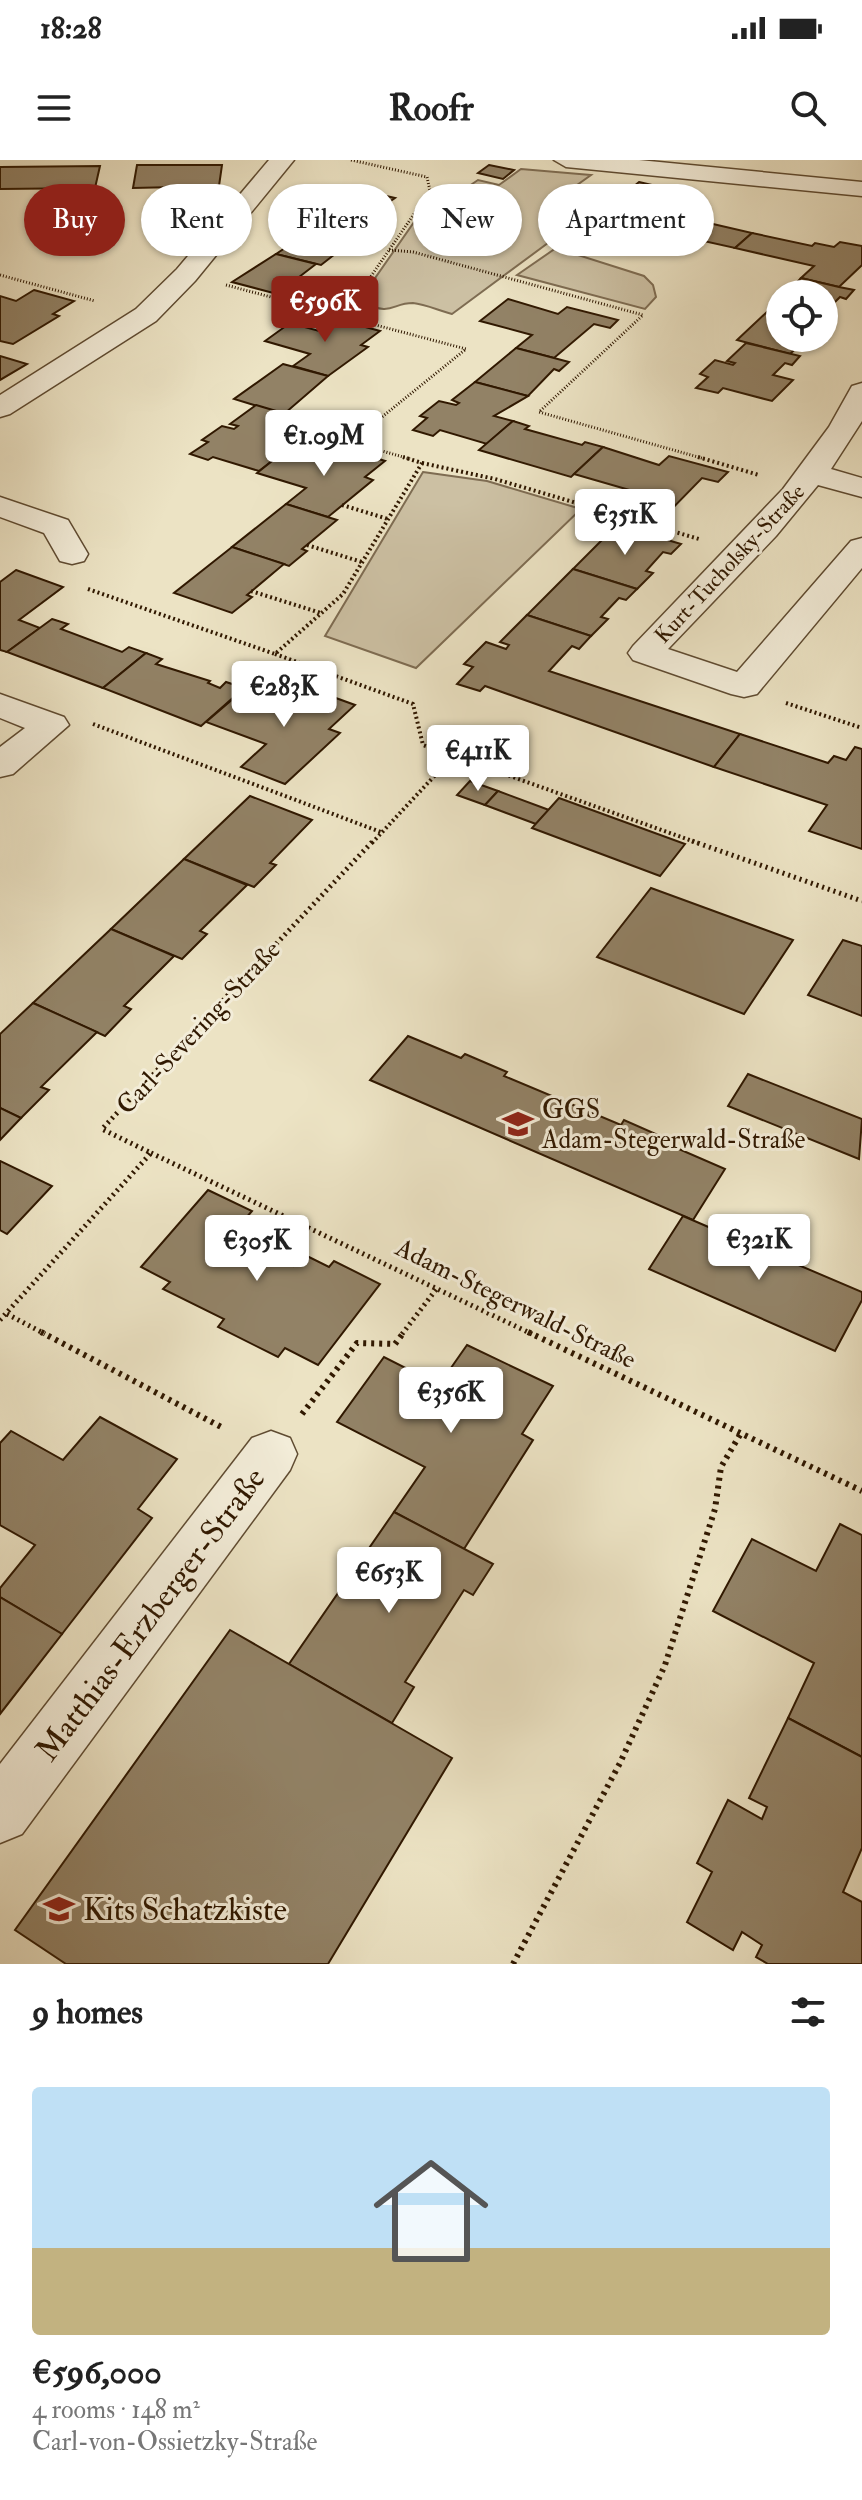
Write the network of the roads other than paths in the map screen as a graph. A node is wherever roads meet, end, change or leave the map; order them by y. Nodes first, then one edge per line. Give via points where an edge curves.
1 (282, 160) edge
2 (566, 160) edge
3 (862, 189) edge
4 (862, 392) edge
5 (0, 408) edge
6 (807, 480) junction
7 (862, 488) edge
8 (0, 506) edge
9 (862, 548) edge
10 (72, 554) road end
11 (0, 705) edge
12 (0, 766) edge
13 (271, 1454) road end
14 (0, 1813) edge

1 - 5 street via 146,315
2 - 3 street
4 - 6 street, Kurt-Tucholsky-Straße via 849,421
6 - 7 street, Kurt-Tucholsky-Straße
6 - 9 street, Kurt-Tucholsky-Straße via 645,653 744,686
8 - 10 street via 57,527
11 - 12 street via 51,725
13 - 14 street, Matthias-Erzberger-Straße

